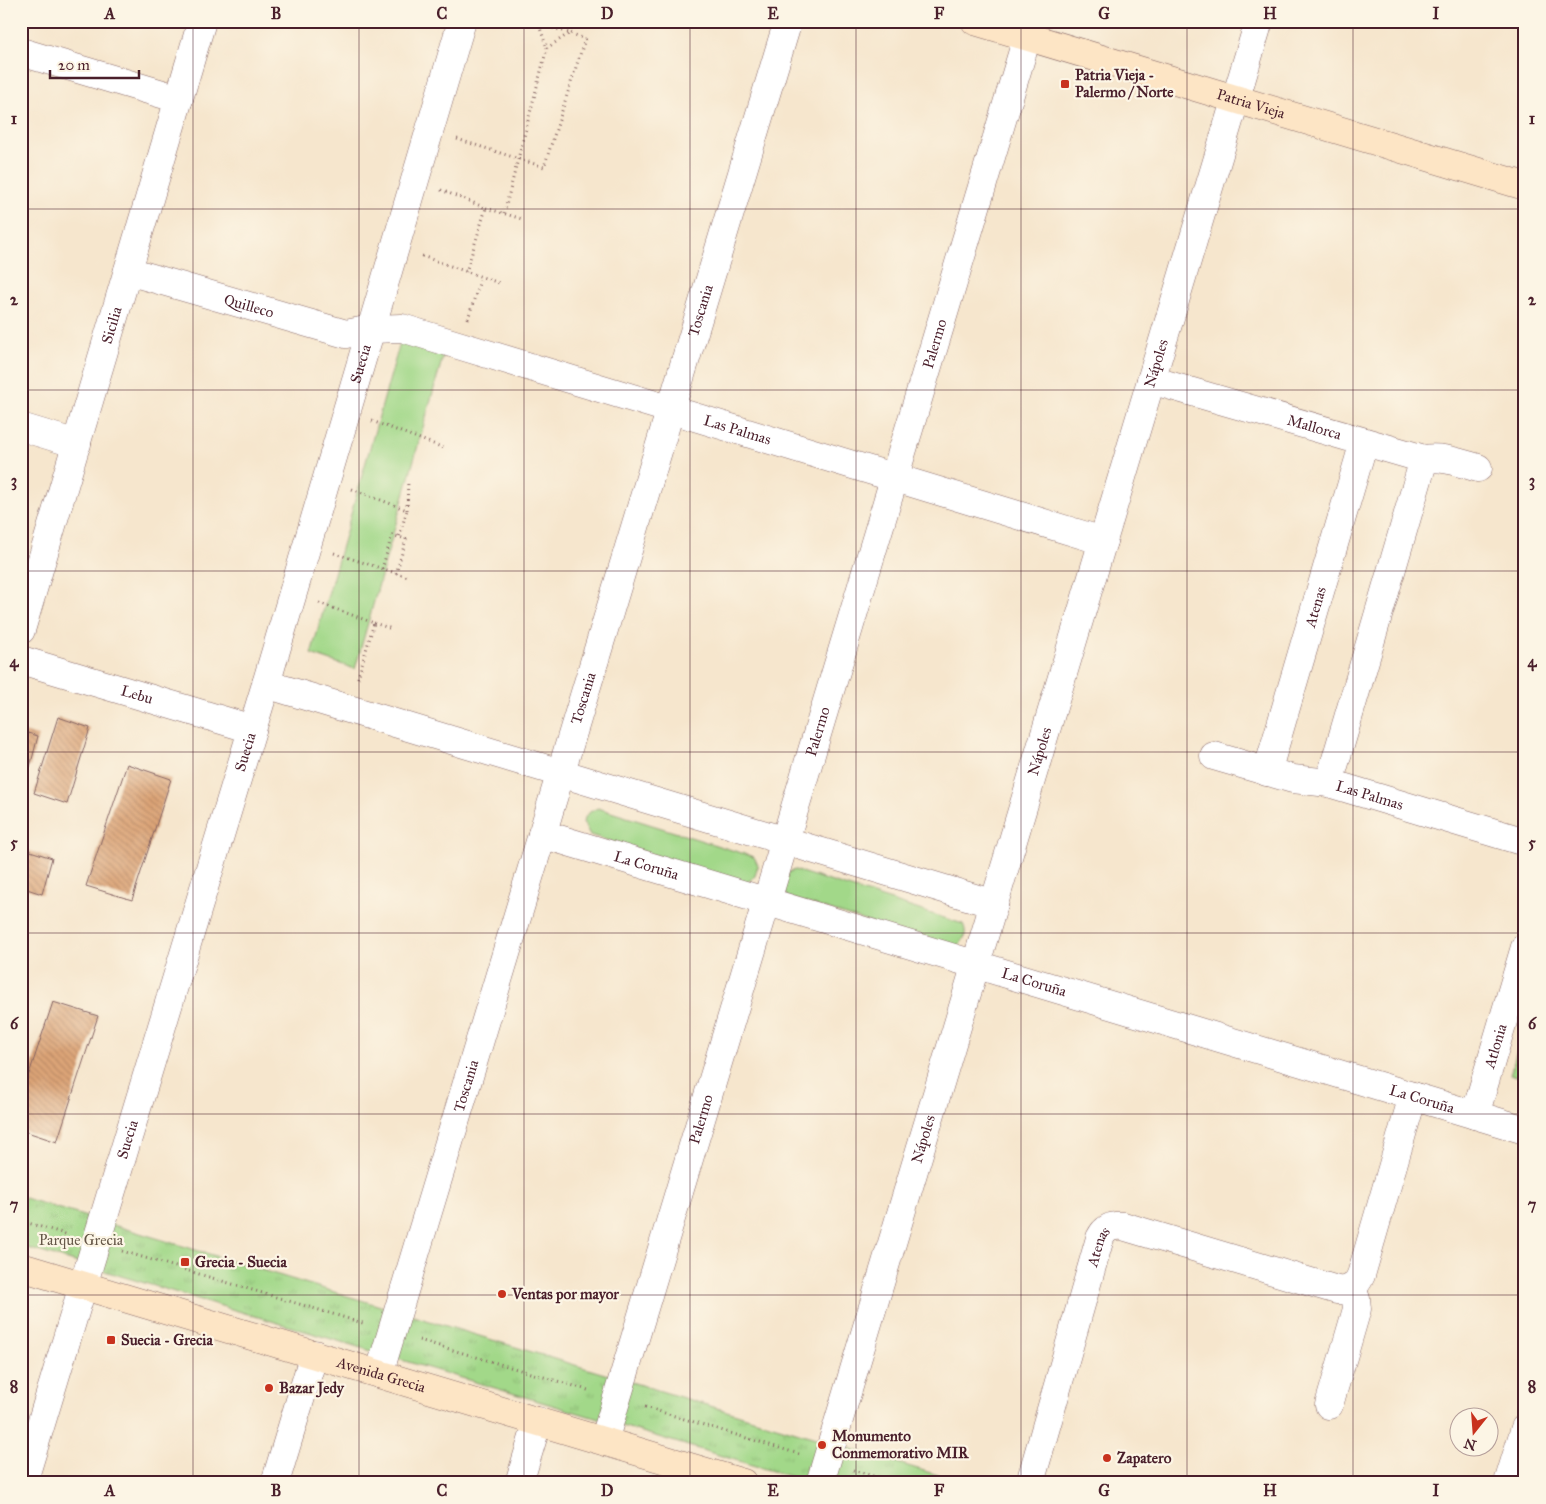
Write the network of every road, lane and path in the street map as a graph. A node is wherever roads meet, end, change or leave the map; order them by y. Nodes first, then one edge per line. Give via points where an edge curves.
1 (202, 21) edge
2 (462, 21) edge
3 (529, 21) edge
4 (788, 21) edge
5 (975, 21) edge
6 (1259, 21) edge
7 (539, 24) junction
8 (1030, 29) edge
9 (570, 34) junction
10 (547, 48) junction
11 (21, 52) edge
12 (179, 99) junction
13 (1235, 99) junction
14 (430, 130) junction
15 (518, 158) junction
16 (416, 180) junction
17 (1525, 186) edge
18 (486, 208) junction
19 (504, 213) junction
20 (522, 219) dead end
21 (396, 246) junction
22 (128, 271) junction
23 (466, 272) junction
24 (481, 277) junction
25 (502, 284) dead end
26 (371, 329) junction
27 (460, 346) junction
28 (1151, 380) junction
29 (671, 411) junction
30 (347, 412) junction
31 (21, 427) edge
32 (1364, 442) junction
33 (77, 444) junction
34 (444, 448) dead end
35 (1424, 459) junction
36 (1478, 468) dead end
37 (894, 478) junction
38 (326, 480) junction
39 (408, 480) dead end
40 (407, 510) junction
41 (399, 537) junction
42 (1103, 541) junction
43 (308, 543) junction
44 (382, 569) junction
45 (396, 574) junction
46 (408, 578) dead end
47 (293, 593) junction
48 (374, 623) junction
49 (392, 629) dead end
50 (21, 630) edge
51 (21, 660) edge
52 (356, 681) dead end
53 (266, 684) junction
54 (252, 729) junction
55 (1214, 756) dead end
56 (1267, 772) junction
57 (561, 773) junction
58 (1329, 783) junction
59 (542, 834) junction
60 (785, 841) junction
61 (1525, 842) edge
62 (766, 902) junction
63 (994, 904) junction
64 (1525, 947) edge
65 (975, 965) junction
66 (1413, 1096) junction
67 (1475, 1115) junction
68 (1525, 1130) edge
69 (21, 1221) edge
70 (96, 1243) junction
71 (21, 1267) edge
72 (83, 1286) junction
73 (1352, 1288) junction
74 (392, 1332) junction
75 (314, 1354) junction
76 (379, 1374) junction
77 (617, 1399) junction
78 (1329, 1405) dead end
79 (538, 1422) junction
80 (1525, 1428) edge
81 (604, 1441) junction
82 (823, 1472) edge
83 (23, 1483) edge
84 (275, 1483) edge
85 (520, 1483) edge
86 (743, 1483) edge
87 (896, 1483) edge
88 (1030, 1483) edge
89 (1508, 1483) edge

1 - 12 street, Sicilia
2 - 14 street, Suecia
3 - 7 path
4 - 29 street, Toscania
5 - 8 main road, Patria Vieja
6 - 13 street, Nápoles
7 - 9 path
7 - 10 path
8 - 13 main road, Patria Vieja
8 - 37 street, Palermo
9 - 10 path
9 - 15 path via 585,39 544,167
10 - 15 path
11 - 12 street
12 - 22 street, Sicilia
13 - 17 main road, Patria Vieja
13 - 28 street, Nápoles
14 - 15 path
14 - 16 street, Suecia
15 - 19 path
16 - 18 path
16 - 21 street, Suecia
18 - 19 path
18 - 23 path
19 - 20 path
21 - 23 path
21 - 26 street, Suecia
22 - 26 street, Quilleco via 346,334
22 - 33 street, Sicilia
23 - 24 path
24 - 25 path
24 - 27 path
26 - 27 street, Las Palmas via 402,328
26 - 30 street, Suecia
27 - 29 street, Las Palmas
28 - 32 street, Mallorca
28 - 42 street, Nápoles
29 - 37 street, Las Palmas
29 - 57 street, Toscania
30 - 34 path
30 - 38 street, Suecia
31 - 33 street
32 - 35 street, Mallorca
32 - 56 street, Atenas
33 - 50 street, Sicilia
35 - 36 street, Mallorca via 1434,457
35 - 58 street
37 - 42 street, Las Palmas
37 - 60 street, Palermo
38 - 40 path
38 - 43 street, Suecia
39 - 40 path
40 - 41 path
41 - 44 path via 392,534
41 - 45 path via 406,539
42 - 63 street, Nápoles
43 - 44 path
43 - 47 street, Suecia
44 - 45 path
45 - 46 path
47 - 48 path
47 - 53 street, Suecia
48 - 49 path
48 - 52 path
51 - 54 street, Lebu
53 - 54 street, Suecia
53 - 57 street
54 - 70 street, Suecia
55 - 56 street, Las Palmas
56 - 58 street, Las Palmas
57 - 59 street, Toscania
57 - 60 street
58 - 61 street, Las Palmas
59 - 62 street, La Coruña
59 - 74 street, Toscania
60 - 62 street, Palermo
60 - 63 street
62 - 65 street, La Coruña
62 - 77 street, Palermo
63 - 65 street, Nápoles
64 - 67 street, Atlonia
65 - 66 street, La Coruña
65 - 82 street, Nápoles
66 - 67 street, La Coruña
66 - 73 street via 1361,1275
67 - 68 street, La Coruña
69 - 70 path
70 - 72 street, Suecia
70 - 74 path
71 - 72 main road, Avenida Grecia
72 - 75 main road, Avenida Grecia
72 - 83 street, Suecia
73 - 78 street via 1357,1308
73 - 88 street, Atenas via 1337,1290 1123,1226 1109,1227 1100,1238
74 - 76 street, Toscania
74 - 77 path
75 - 76 main road, Avenida Grecia
75 - 84 street
76 - 79 main road, Avenida Grecia
77 - 81 street, Palermo
77 - 82 path
79 - 81 main road, Avenida Grecia
79 - 85 street
80 - 89 street
81 - 86 main road, Avenida Grecia
82 - 87 path

